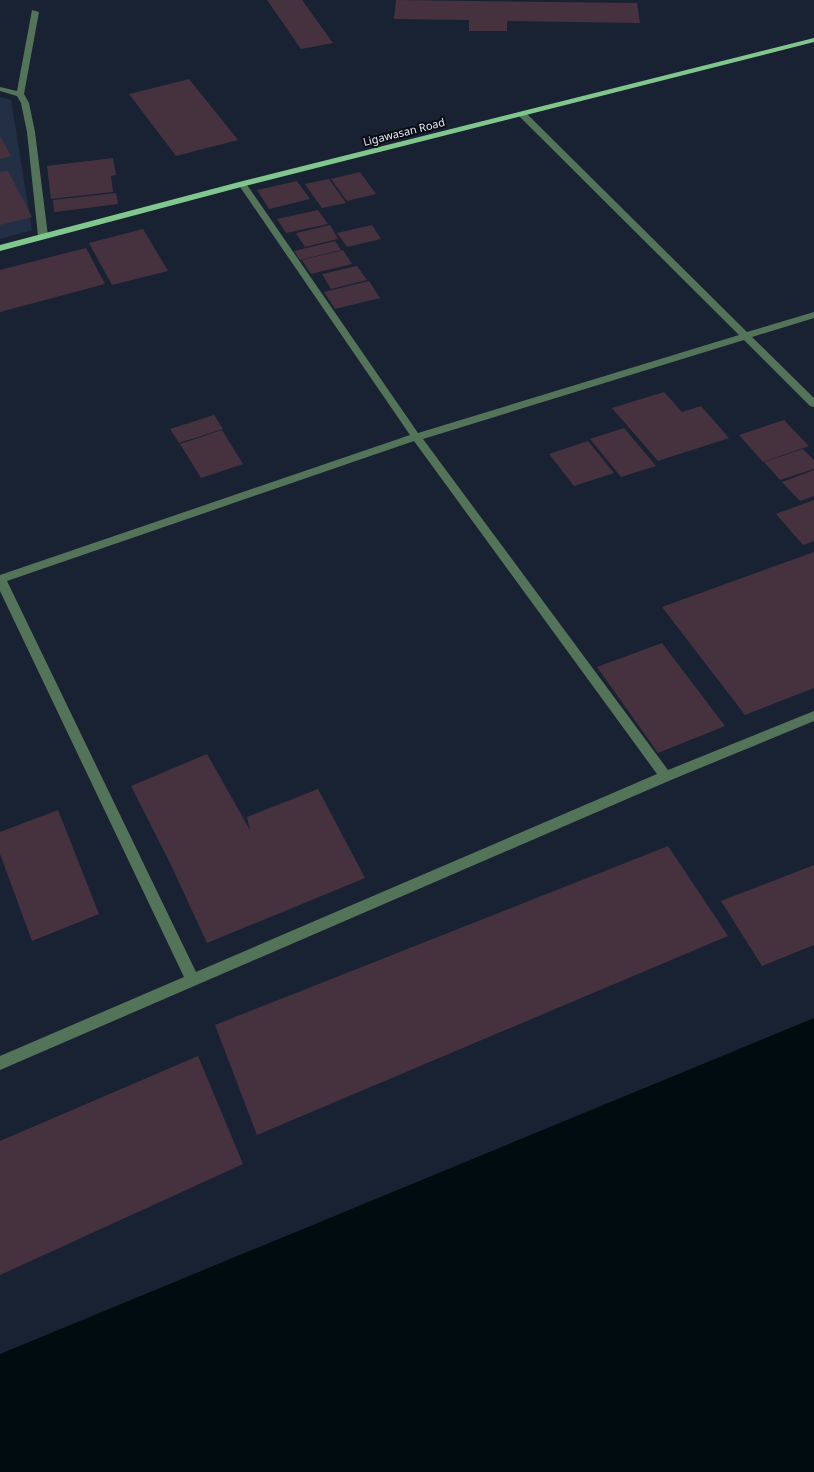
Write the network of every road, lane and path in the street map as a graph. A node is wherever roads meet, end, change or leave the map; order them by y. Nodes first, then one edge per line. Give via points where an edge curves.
1 (36, 12) dead end
2 (814, 40) edge
3 (0, 89) edge
4 (20, 94) junction
5 (522, 114) junction
6 (242, 184) junction
7 (43, 236) junction
8 (0, 248) edge
9 (814, 315) edge
10 (746, 336) junction
11 (814, 404) edge
12 (416, 437) junction
13 (0, 579) edge
14 (814, 716) edge
15 (666, 776) junction
16 (192, 979) junction
17 (0, 1063) edge

1 - 4 street
2 - 5 main road, Ligawasan Road
3 - 4 street
4 - 7 street via 31,132
5 - 6 main road, Ligawasan Road
5 - 10 street
6 - 7 main road, Ligawasan Road
6 - 12 street
7 - 8 main road, Ligawasan Road
9 - 10 street
10 - 11 street
10 - 12 street
12 - 13 street
12 - 15 street
13 - 16 street
14 - 15 street
15 - 16 street
16 - 17 street

